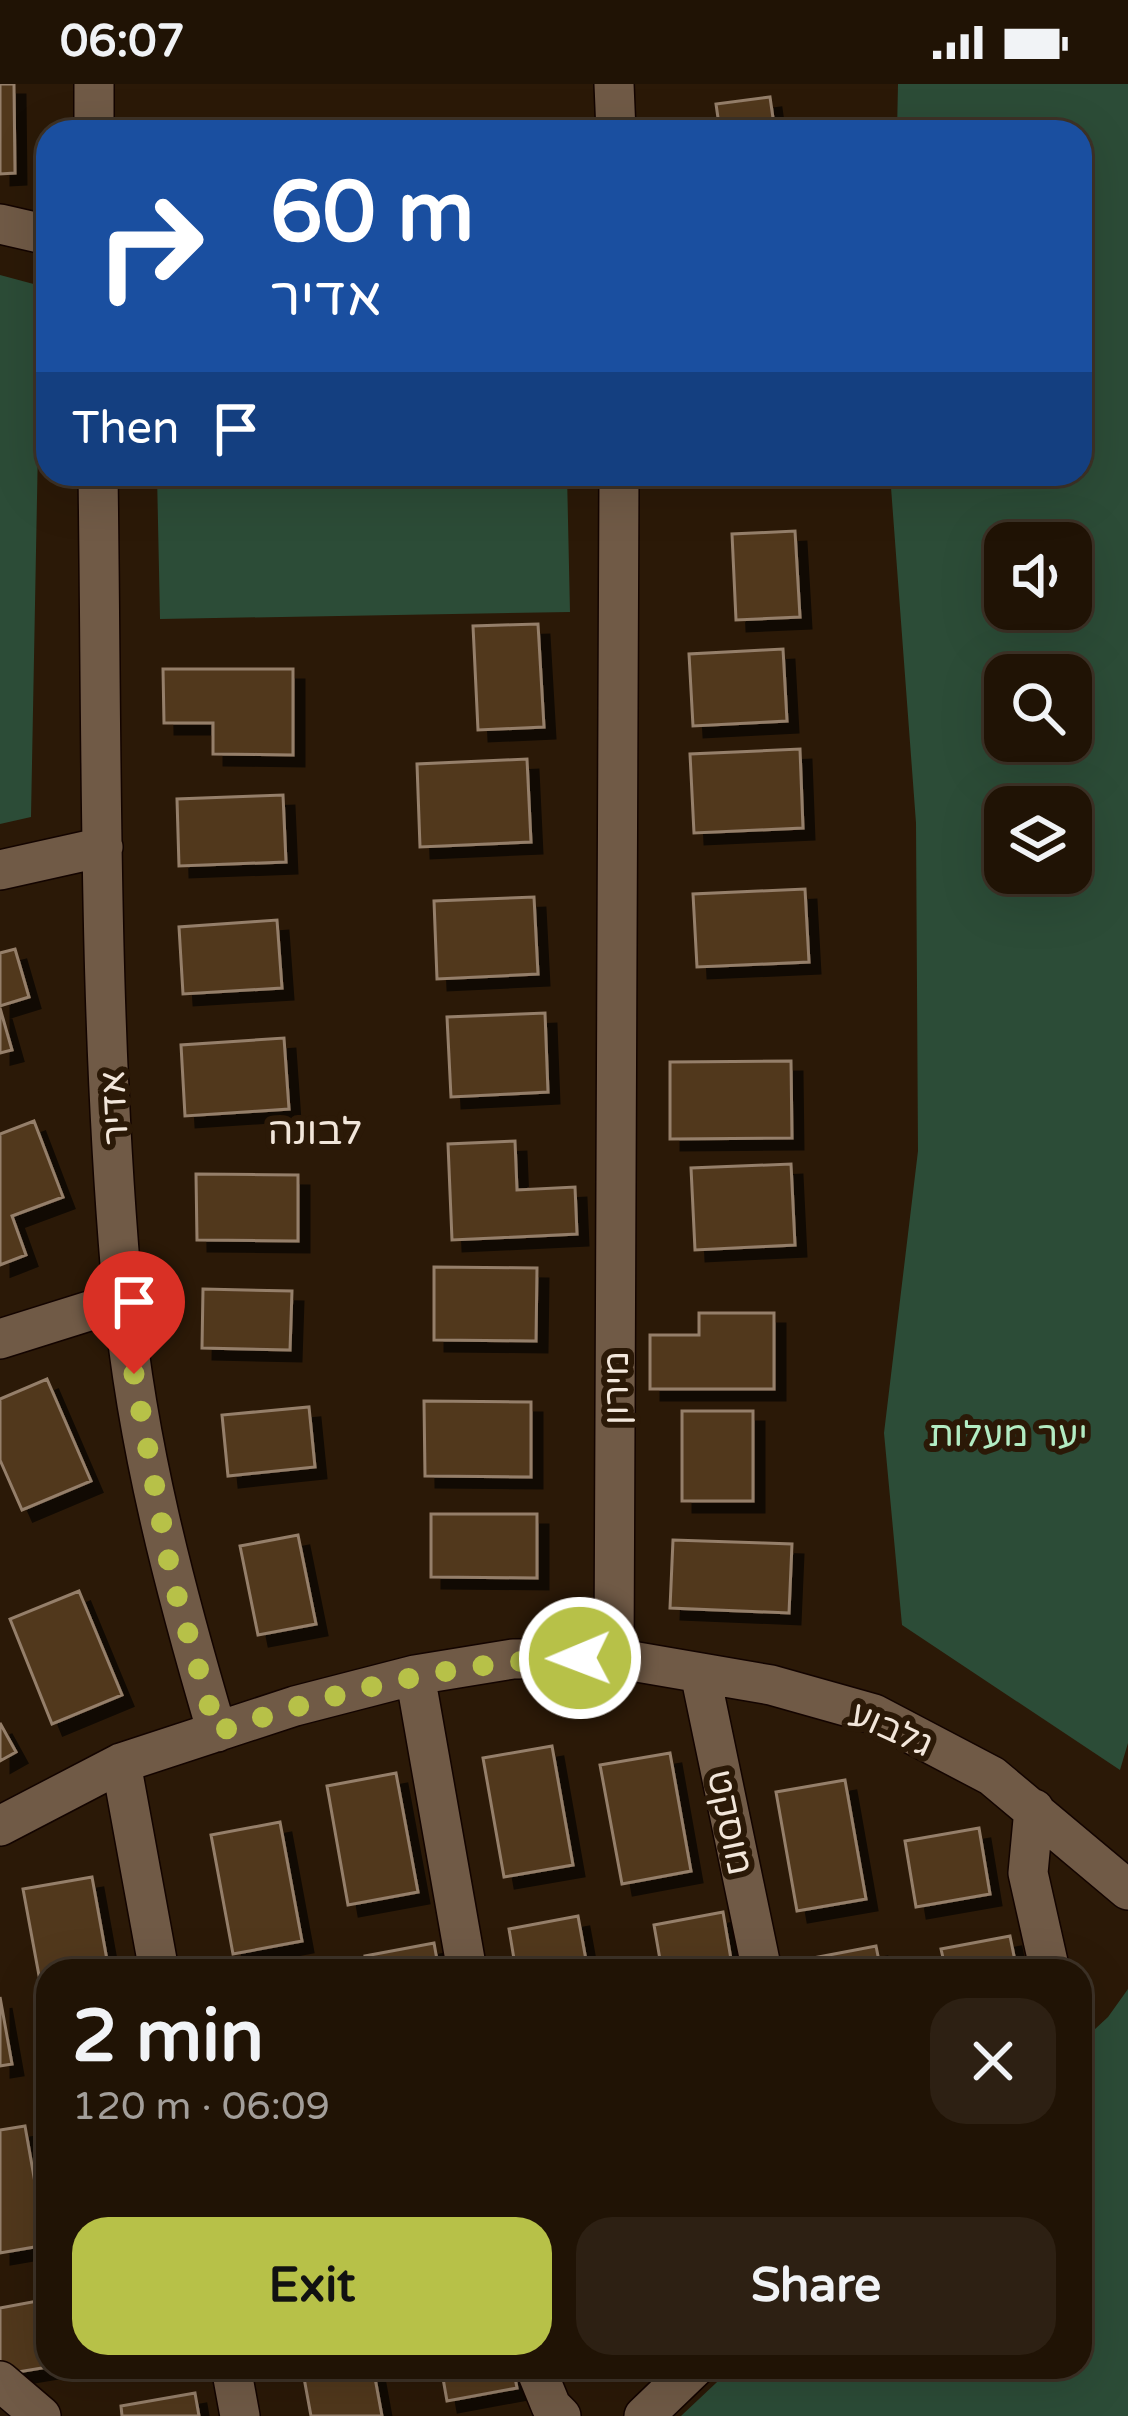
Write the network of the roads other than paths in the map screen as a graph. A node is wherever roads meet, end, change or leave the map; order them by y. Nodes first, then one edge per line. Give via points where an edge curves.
1 (94, 84) edge
2 (614, 84) edge
3 (94, 120) edge
4 (616, 120) edge
5 (0, 224) edge
6 (36, 233) edge
7 (98, 486) edge
8 (619, 486) edge
9 (103, 847) junction
10 (0, 870) edge
11 (124, 1300) junction
12 (0, 1339) edge
13 (614, 1658) junction
14 (700, 1673) junction
15 (415, 1675) junction
16 (217, 1732) junction
17 (121, 1763) junction
18 (1034, 1809) junction
19 (0, 1826) edge
20 (1128, 1890) edge
21 (157, 1959) edge
22 (464, 1959) edge
23 (760, 1959) edge
24 (1047, 1959) edge
25 (233, 2379) edge
26 (540, 2379) edge
27 (683, 2379) edge
28 (0, 2381) edge
29 (40, 2416) edge
30 (240, 2416) edge
31 (561, 2416) edge
32 (644, 2416) edge

1 - 3 street
2 - 4 street
5 - 6 street
7 - 9 street, אדיר
8 - 13 street, מירון
9 - 10 street
9 - 11 street, אדיר
11 - 12 street
11 - 16 street, אדיר via 172,1579
13 - 14 street, גלבוע
13 - 15 street via 513,1659
14 - 18 street, גלבוע via 874,1714 992,1776
14 - 23 street, מוסקט
15 - 16 street
15 - 22 street
16 - 17 street
17 - 19 street
17 - 21 street
18 - 20 street, גלבוע
18 - 24 street via 1028,1873
25 - 30 street
26 - 31 street
27 - 32 street
28 - 29 street

